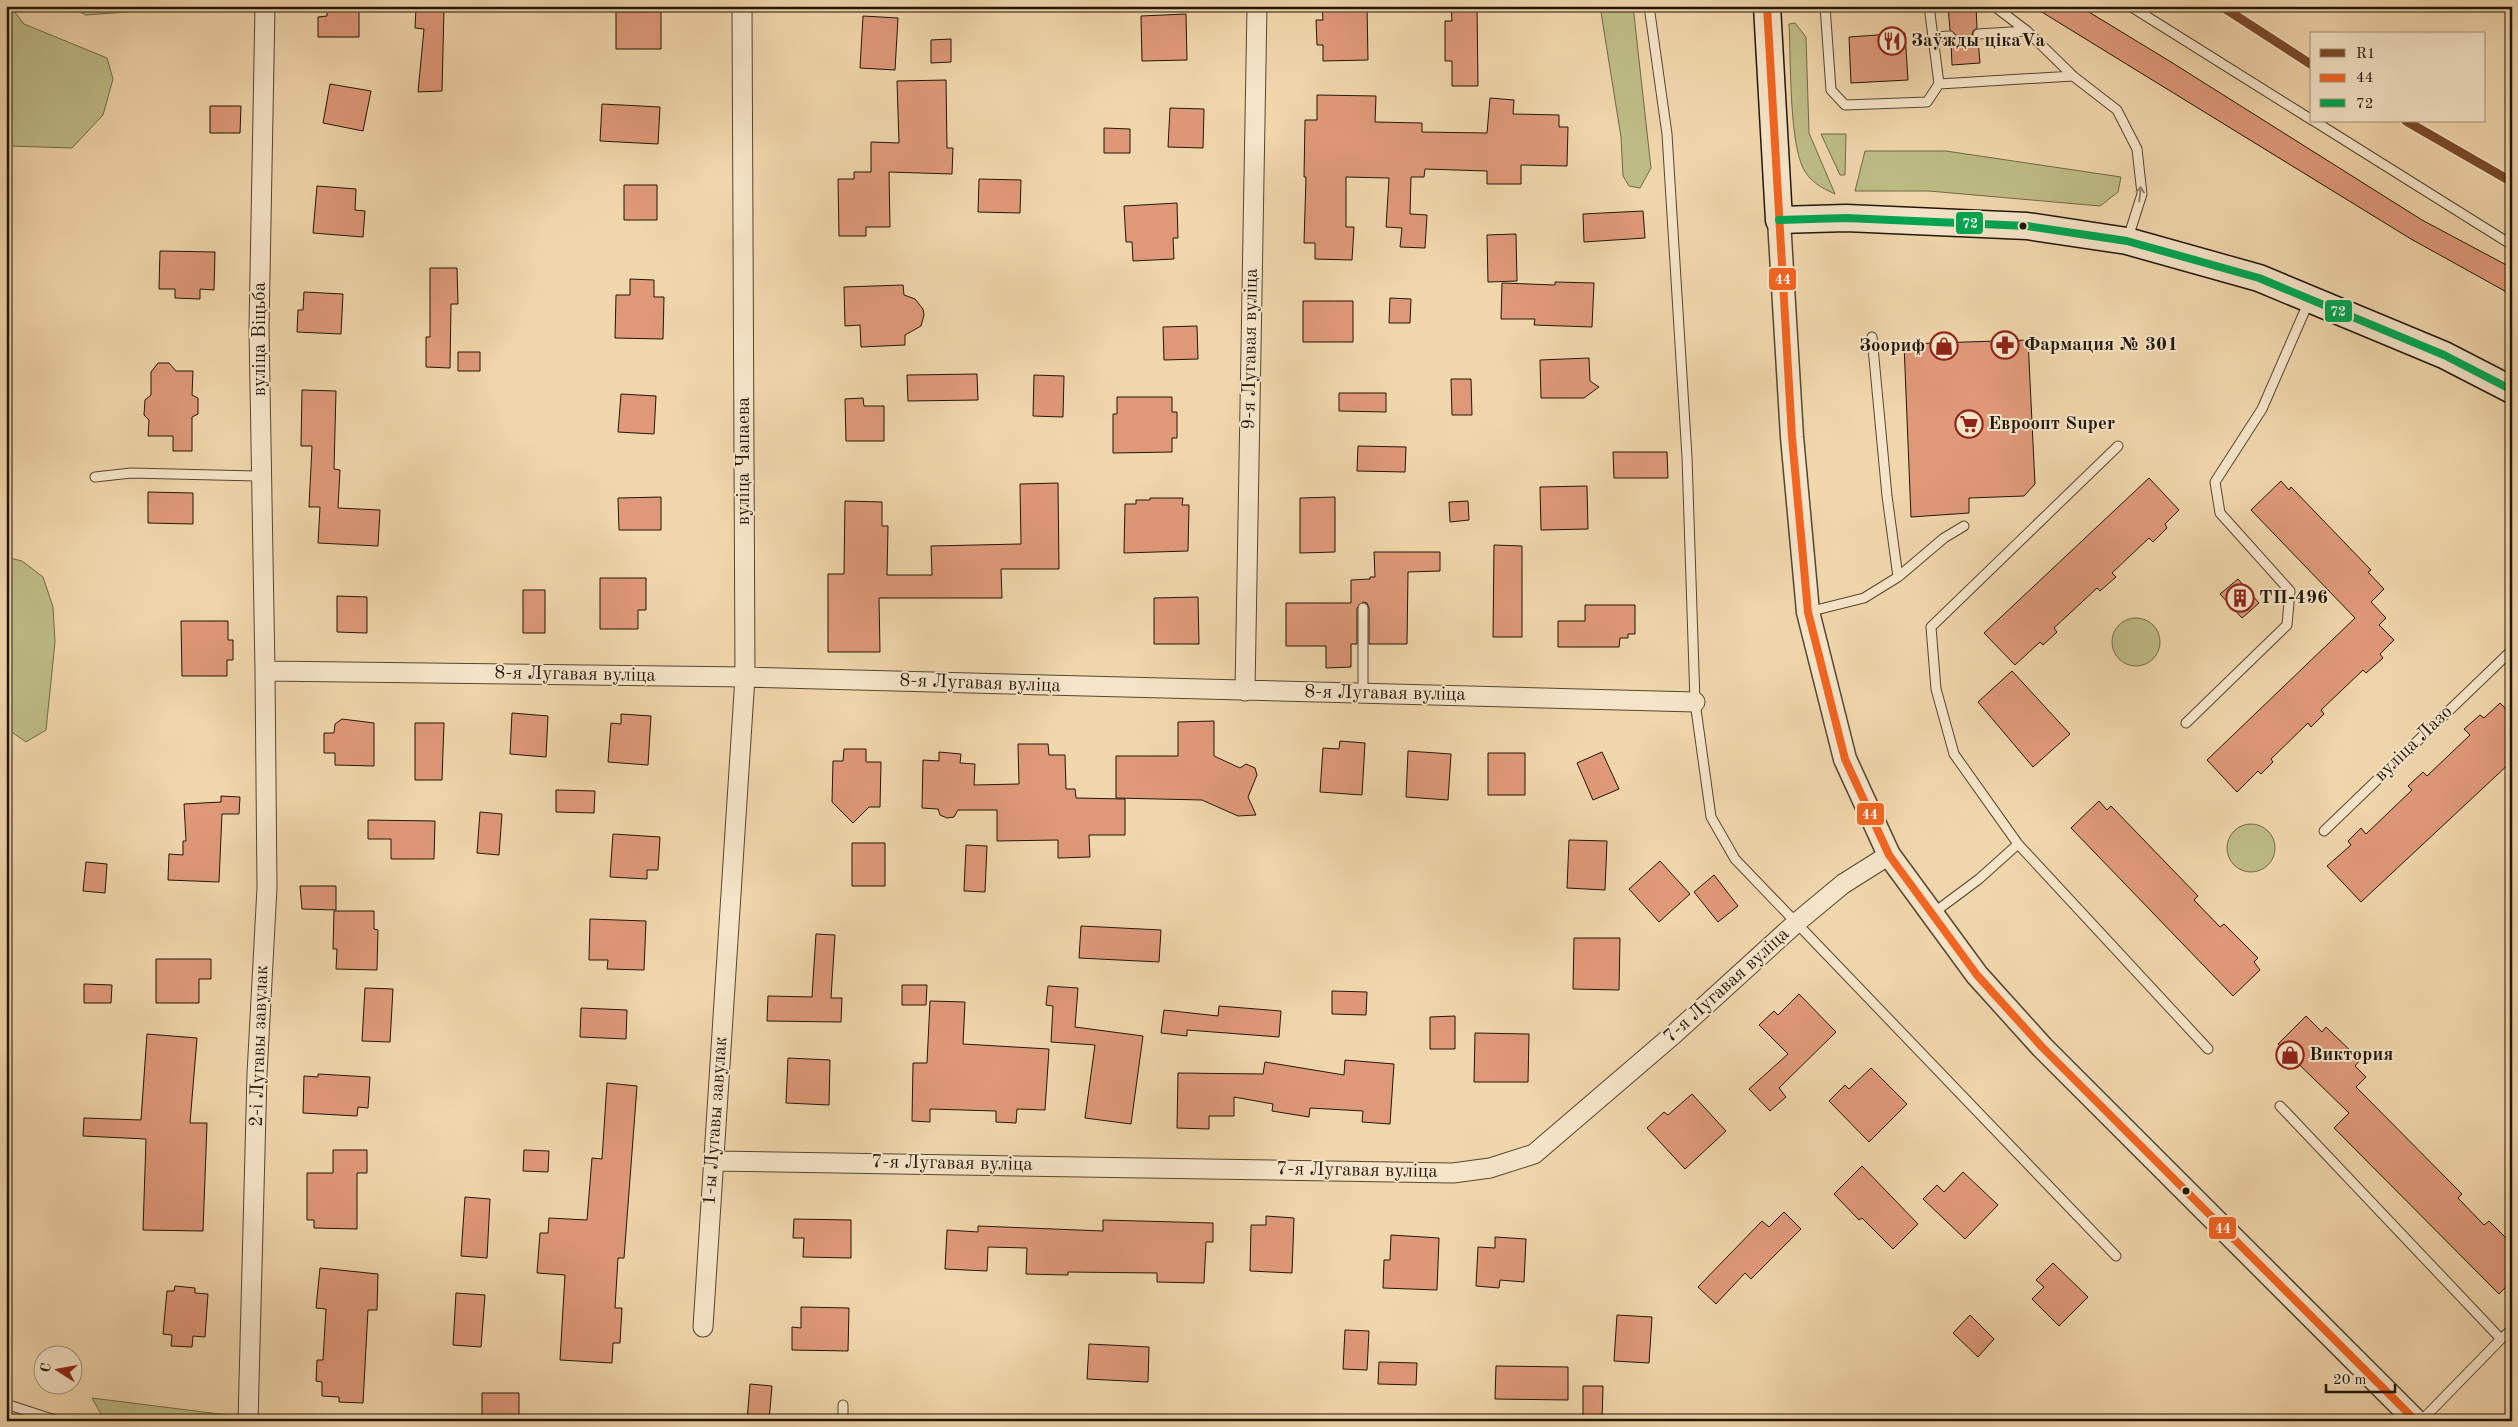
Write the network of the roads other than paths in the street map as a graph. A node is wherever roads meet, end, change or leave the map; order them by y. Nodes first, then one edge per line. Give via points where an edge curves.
1 (265, 6) edge
2 (742, 6) edge
3 (1257, 6) edge
4 (1649, 6) edge
5 (1767, 6) edge
6 (1825, 6) edge
7 (1929, 6) edge
8 (1994, 6) edge
9 (2130, 6) edge
10 (2027, 31) junction
11 (1978, 34) dead end
12 (1950, 36) dead end
13 (1933, 37) junction
14 (2074, 76) junction
15 (1939, 84) junction
16 (2310, 118) edge
17 (2316, 122) edge
18 (1779, 220) junction
19 (2127, 241) junction
20 (2512, 245) edge
21 (2310, 298) junction
22 (1872, 337) dead end
23 (2512, 390) edge
24 (2118, 446) dead end
25 (261, 476) junction
26 (95, 477) dead end
27 (1964, 526) dead end
28 (1898, 576) junction
29 (1363, 608) dead end
30 (1808, 612) junction
31 (2510, 656) edge
32 (266, 671) junction
33 (745, 677) junction
34 (1246, 692) junction
35 (1363, 693) junction
36 (1695, 702) junction
37 (2186, 723) dead end
38 (2324, 831) dead end
39 (2018, 844) junction
40 (1889, 855) junction
41 (1932, 914) junction
42 (729, 915) joint
43 (1796, 923) junction
44 (2208, 1050) dead end
45 (2280, 1106) dead end
46 (713, 1161) junction
47 (2116, 1256) dead end
48 (703, 1327) dead end
49 (2512, 1329) edge
50 (2501, 1339) junction
51 (6, 1404) edge
52 (843, 1405) dead end
53 (58, 1421) edge
54 (248, 1421) edge
55 (844, 1421) edge
56 (2416, 1421) edge
57 (2421, 1421) edge

1 - 25 street, вуліца Віцьба via 259,328
2 - 33 street, вуліца Чапаева
3 - 34 street, 9-я Лугавая вуліца
4 - 36 lane via 1667,134 1687,457
5 - 18 main road
6 - 15 lane via 1831,90 1845,104 1927,102
7 - 13 lane
8 - 10 lane
9 - 16 lane
10 - 11 lane
10 - 14 lane
12 - 13 lane
13 - 15 lane
14 - 15 lane
19 -> 14 lane via 2142,194 2137,149 2117,110
17 - 20 lane
18 - 19 main road via 1846,218 2017,225
18 - 30 street via 1792,437
19 - 21 main road via 2259,278
21 - 23 main road via 2444,356
21 - 37 lane via 2262,409 2216,482 2220,513 2290,591 2287,625
22 - 28 lane
24 - 39 lane via 1932,627 1936,689 1954,754
25 - 26 lane via 131,474
25 - 32 street, вуліца Віцьба
27 - 28 lane via 1944,538
28 - 30 lane via 1864,598
29 - 35 lane
30 - 40 street via 1844,759
31 - 38 lane, вуліца Лазо
32 - 33 street, 8-я Лугавая вуліца
32 - 54 street, 2-і Лугавы завулак via 266,888 257,1074
33 - 34 street, 8-я Лугавая вуліца
33 - 42 street, вуліца Чапаева
34 - 35 street, 8-я Лугавая вуліца
35 - 36 street, 8-я Лугавая вуліца
36 - 43 lane via 1711,817 1735,859
39 - 41 lane via 1979,879
39 - 44 lane
40 - 41 street
40 - 43 street, 7-я Лугавая вуліца via 1843,884
41 - 56 street via 1977,975 2042,1047
42 - 46 street, 1-ы Лугавы завулак
43 - 46 street, 7-я Лугавая вуліца via 1674,1034 1534,1154 1490,1168 1453,1173
43 - 47 lane
45 - 50 lane
46 - 48 street, 1-ы Лугавы завулак
49 - 50 lane
50 - 57 lane
51 - 53 lane
52 - 55 lane

